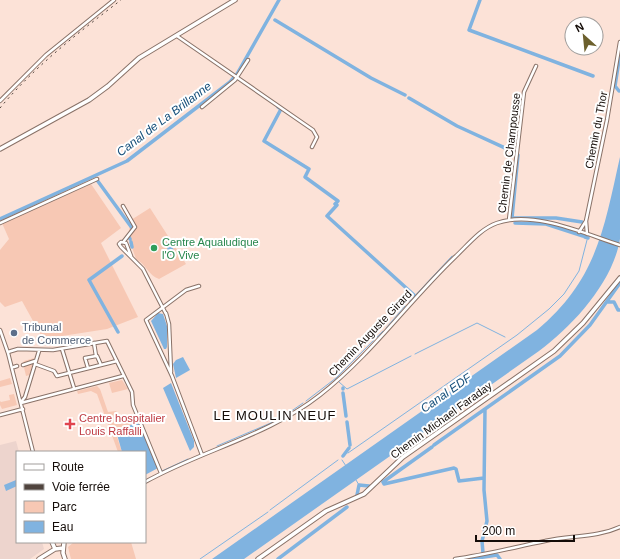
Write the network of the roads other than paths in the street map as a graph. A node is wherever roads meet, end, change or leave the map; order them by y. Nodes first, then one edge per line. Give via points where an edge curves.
1 (114, 0) edge
2 (235, 0) edge
3 (177, 36) junction
4 (620, 42) edge
5 (248, 60) dead end
6 (536, 66) dead end
7 (238, 77) junction
8 (0, 101) edge
9 (202, 107) dead end
10 (312, 147) dead end
11 (0, 148) edge
12 (97, 179) dead end
13 (123, 206) dead end
14 (509, 220) junction
15 (586, 221) junction
16 (0, 223) edge
17 (579, 232) junction
18 (587, 234) junction
19 (124, 241) junction
20 (620, 245) edge
21 (131, 256) junction
22 (620, 278) edge
23 (199, 286) dead end
24 (162, 307) junction
25 (156, 312) junction
26 (166, 314) junction
27 (0, 330) edge
28 (94, 343) junction
29 (62, 349) junction
30 (170, 350) junction
31 (39, 351) junction
32 (161, 351) junction
33 (8, 352) junction
34 (97, 356) dead end
35 (117, 361) junction
36 (35, 362) junction
37 (23, 365) dead end
38 (101, 365) junction
39 (88, 368) junction
40 (69, 372) junction
41 (123, 376) junction
42 (172, 376) junction
43 (74, 388) junction
44 (21, 403) junction
45 (22, 409) junction
46 (0, 415) edge
47 (34, 451) edge
48 (202, 455) junction
49 (162, 473) junction
50 (146, 481) edge
51 (620, 527) edge
52 (65, 543) edge
53 (52, 544) edge
54 (63, 548) junction
55 (56, 550) junction
56 (48, 552) junction
57 (63, 553) junction
58 (39, 559) edge
59 (65, 559) edge
60 (258, 559) edge
61 (455, 559) edge

1 - 8 street via 46,55
2 - 3 main road
3 - 7 street
3 - 11 main road via 139,58 89,100
4 - 15 street, Chemin du Thor
5 - 7 street
6 - 14 street, Chemin de Champousse via 524,92
7 - 9 street
7 - 10 street via 315,132 317,138
12 - 16 street
13 - 19 street via 135,227
14 - 17 street, Chemin Auguste Girard via 545,221
14 - 48 street, Chemin Auguste Girard via 493,225 469,243 438,273 355,365 319,395 276,424
15 - 17 street, Chemin du Thor
15 - 18 street, Chemin du Thor
17 - 18 street
18 - 20 street
19 - 21 street
19 - 21 street via 120,245
21 - 24 street via 143,269
22 - 60 main road, Chemin Michael Faraday via 583,323 554,351 409,452 364,494 331,508
23 - 24 street via 186,290
24 - 25 street
24 - 26 street
25 - 26 street via 162,310
25 - 32 street via 146,320
26 - 30 street
27 - 33 street
28 - 29 street
28 - 35 street via 108,341
28 - 39 street via 96,356 86,358
29 - 31 street
29 - 40 street
30 - 32 street via 164,354
30 - 42 street
31 - 33 street via 18,349
31 - 36 street
32 - 42 street
33 - 44 street
34 - 38 street
35 - 38 street
35 - 41 street
36 - 37 street
36 - 40 street via 54,371 56,376
36 - 44 street
38 - 39 street
39 - 40 street
40 - 43 street
41 - 43 street
41 - 49 street via 132,392 133,405
42 - 48 street
43 - 44 street
44 - 45 street
45 - 46 street
45 - 47 street
48 - 49 street, Chemin Auguste Girard
49 - 50 street, Chemin Auguste Girard
51 - 61 street via 598,535 548,540 486,555
52 - 54 main road
53 - 55 main road
53 - 56 main road
54 - 55 main road
54 - 57 main road
55 - 56 main road
55 - 57 main road
56 - 58 main road
57 - 59 main road

